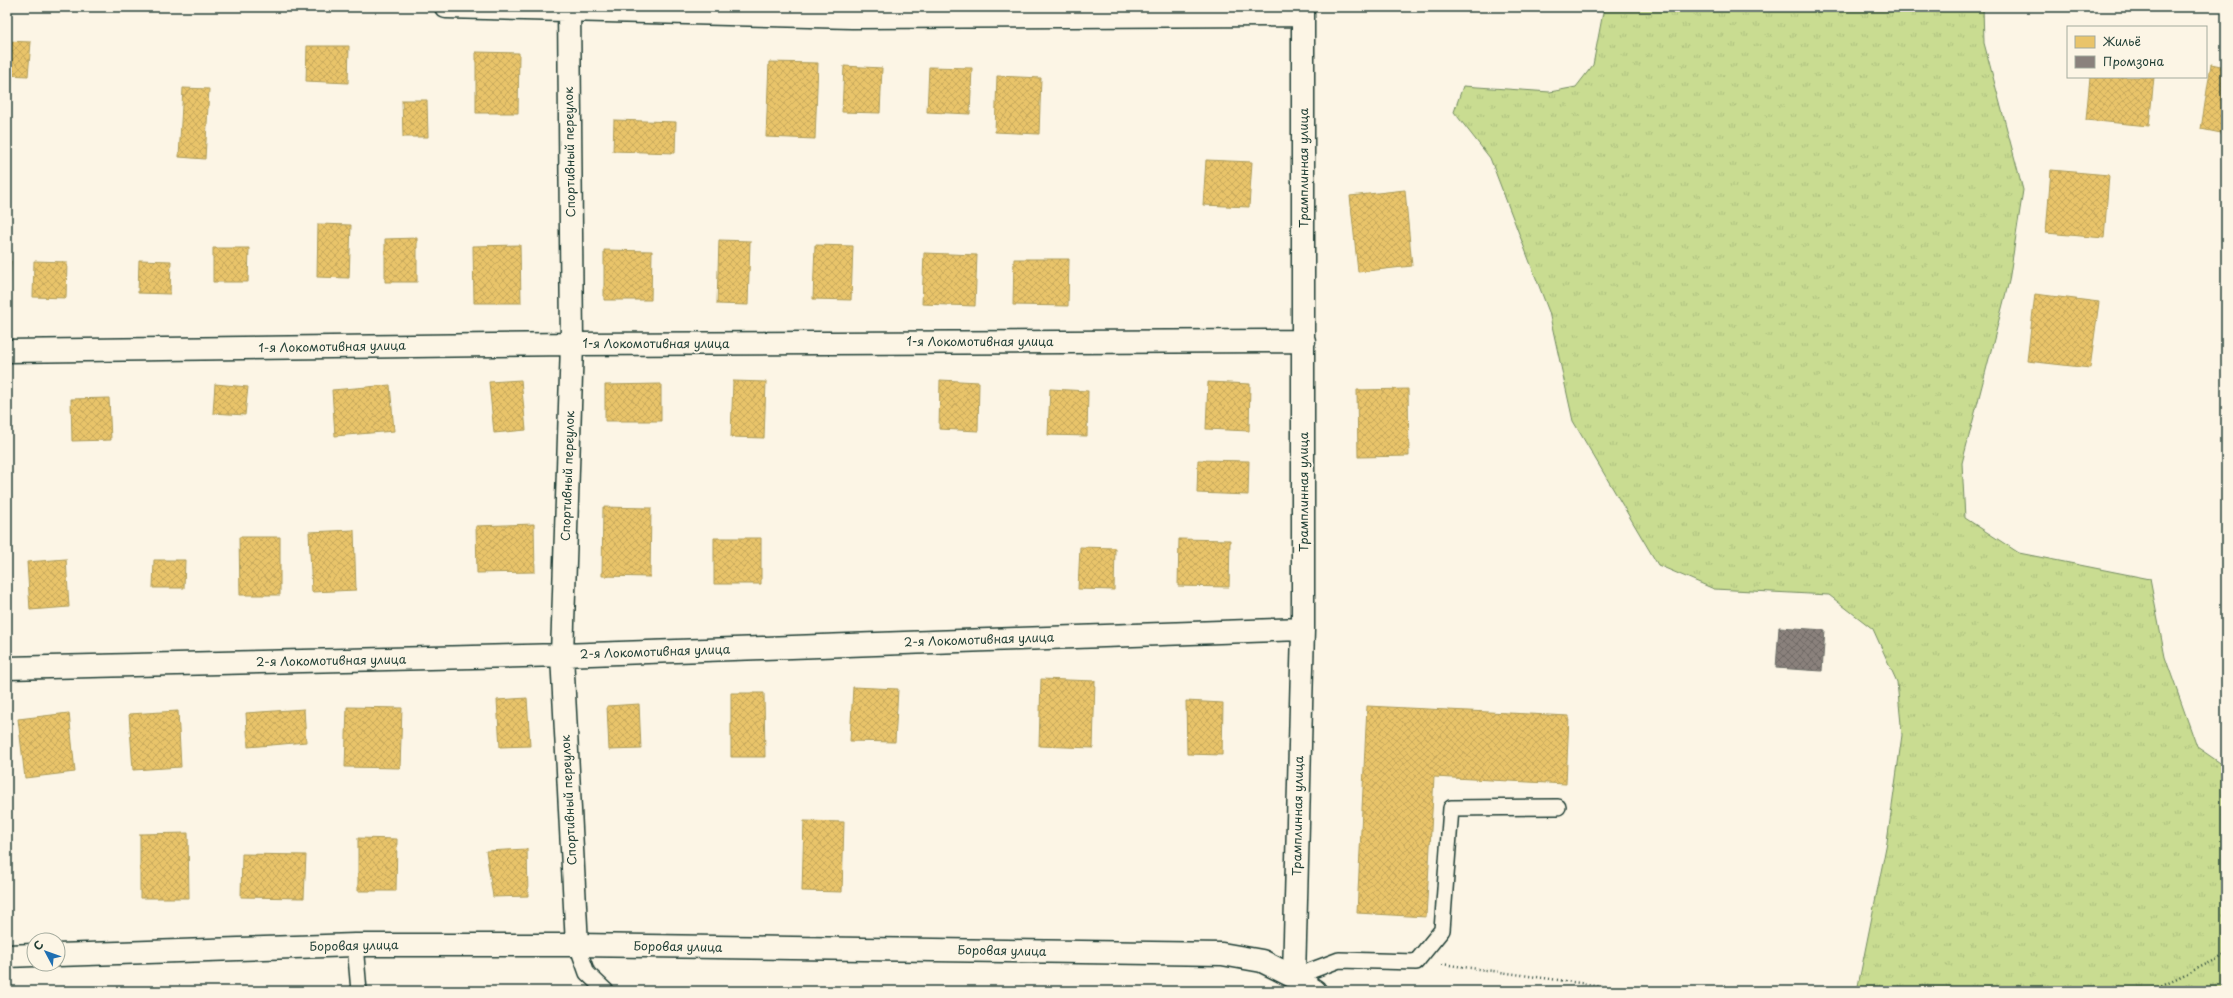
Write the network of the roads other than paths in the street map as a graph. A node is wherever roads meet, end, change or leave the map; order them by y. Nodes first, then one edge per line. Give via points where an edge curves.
1 (446, 7) edge
2 (569, 9) edge
3 (1303, 11) edge
4 (852, 12) edge
5 (1304, 341) junction
6 (572, 344) junction
7 (7, 351) edge
8 (1303, 629) junction
9 (562, 656) junction
10 (7, 668) edge
11 (1558, 807) dead end
12 (355, 945) junction
13 (577, 945) junction
14 (26, 955) edge
15 (66, 955) edge
16 (7, 956) edge
17 (1294, 977) junction
18 (359, 991) edge
19 (606, 991) edge
20 (1315, 991) edge

1 - 2 street
2 - 4 street
2 - 6 street, Спортивный переулок
3 - 4 street
3 - 5 street, Трамплинная улица
5 - 6 street, 1-я Локомотивная улица
5 - 8 street, Трамплинная улица
6 - 7 street, 1-я Локомотивная улица
6 - 9 street, Спортивный переулок
8 - 9 street, 2-я Локомотивная улица
8 - 17 street, Трамплинная улица
9 - 10 street, 2-я Локомотивная улица
9 - 13 street, Спортивный переулок
11 - 17 lane via 1451,808 1442,930 1416,962 1339,960
12 - 13 street, Боровая улица
12 - 15 street, Боровая улица
12 - 18 lane
13 - 17 street, Боровая улица via 1222,954 1262,960
13 - 19 lane via 587,973
14 - 16 street
17 - 20 street, Боровая улица

